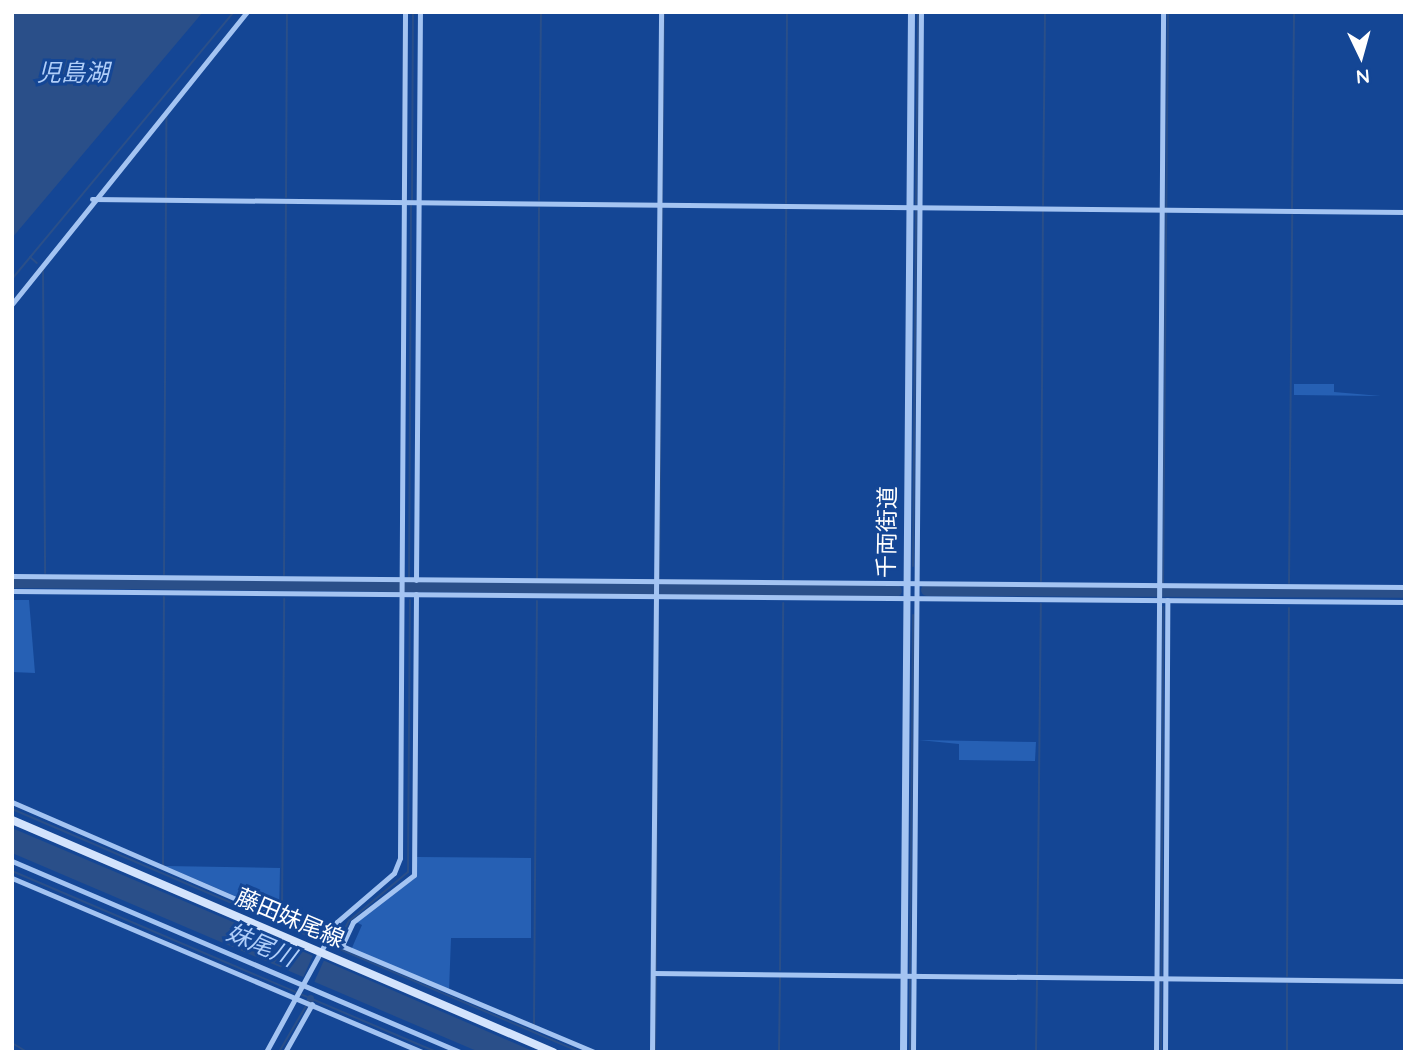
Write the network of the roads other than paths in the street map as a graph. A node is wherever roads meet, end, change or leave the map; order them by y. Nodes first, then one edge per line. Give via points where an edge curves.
1 (247, 12) edge
2 (405, 12) edge
3 (420, 12) edge
4 (661, 12) edge
5 (911, 12) edge
6 (921, 12) edge
7 (1163, 12) edge
8 (93, 199) junction
9 (411, 203) junction
10 (659, 205) junction
11 (915, 208) junction
12 (1165, 209) junction
13 (1405, 212) edge
14 (12, 304) edge
15 (12, 576) edge
16 (160, 579) dead end
17 (280, 580) junction
18 (408, 580) junction
19 (905, 584) junction
20 (916, 584) junction
21 (780, 585) junction
22 (532, 586) junction
23 (1161, 586) junction
24 (1287, 587) junction
25 (1405, 587) edge
26 (655, 589) junction
27 (160, 590) junction
28 (12, 591) edge
29 (280, 591) junction
30 (1043, 591) junction
31 (402, 593) junction
32 (416, 594) junction
33 (780, 596) junction
34 (1158, 598) junction
35 (1285, 598) junction
36 (905, 599) junction
37 (917, 600) junction
38 (1167, 600) junction
39 (1405, 602) edge
40 (408, 784) junction
41 (12, 802) edge
42 (12, 820) edge
43 (101, 848) junction
44 (12, 861) edge
45 (12, 878) edge
46 (359, 911) junction
47 (323, 946) junction
48 (653, 973) junction
49 (909, 977) junction
50 (1161, 980) junction
51 (1405, 981) edge
52 (302, 992) junction
53 (312, 1004) junction
54 (269, 1051) edge
55 (285, 1052) edge
56 (422, 1052) edge
57 (460, 1052) edge
58 (552, 1052) edge
59 (594, 1052) edge
60 (652, 1052) edge
61 (903, 1052) edge
62 (913, 1052) edge
63 (1156, 1052) edge
64 (1164, 1052) edge

1 - 8 street
2 - 9 street
3 - 9 street
4 - 10 street
5 - 11 street, 千両街道
6 - 11 street
7 - 12 street
8 - 9 street
8 - 14 street
9 - 10 street
9 - 18 street
9 - 18 street
10 - 11 street
10 - 26 street
11 - 12 street
11 - 19 street, 千両街道
11 - 20 street
12 - 13 street
12 - 23 street
15 - 17 street
16 - 27 street
17 - 18 street
17 - 29 street
18 - 22 street
18 - 31 street
19 - 20 street
19 - 21 street
19 - 36 street, 千両街道
20 - 30 street
20 - 37 street
21 - 26 street
21 - 33 street
22 - 26 street
22 - 26 street
22 - 32 street
23 - 24 street
23 - 30 street
23 - 34 street
24 - 25 street
24 - 35 street
26 - 33 street
26 - 48 street
27 - 28 street
27 - 29 street
29 - 31 street
30 - 34 street
30 - 37 street
31 - 32 street
31 - 40 street
32 - 40 street
33 - 36 street
34 - 38 street
34 - 50 street
35 - 38 street
35 - 39 street
36 - 37 street
36 - 49 street, 千両街道
37 - 49 street
38 - 50 street
40 - 46 street via 399,864
40 - 46 street via 414,875
41 - 43 street
42 - 43 main road, 藤田妹尾線
43 - 47 main road, 藤田妹尾線
43 - 47 street via 162,867 282,918
44 - 52 street
45 - 52 street
46 - 47 street
46 - 59 street via 345,930 342,946
47 - 52 street
47 - 58 main road, 藤田妹尾線
48 - 49 street
48 - 60 street
49 - 50 street
49 - 61 street, 千両街道
49 - 62 street
50 - 51 street
50 - 63 street
50 - 64 street
52 - 53 street
52 - 54 street
52 - 57 street
53 - 55 street
53 - 56 street

